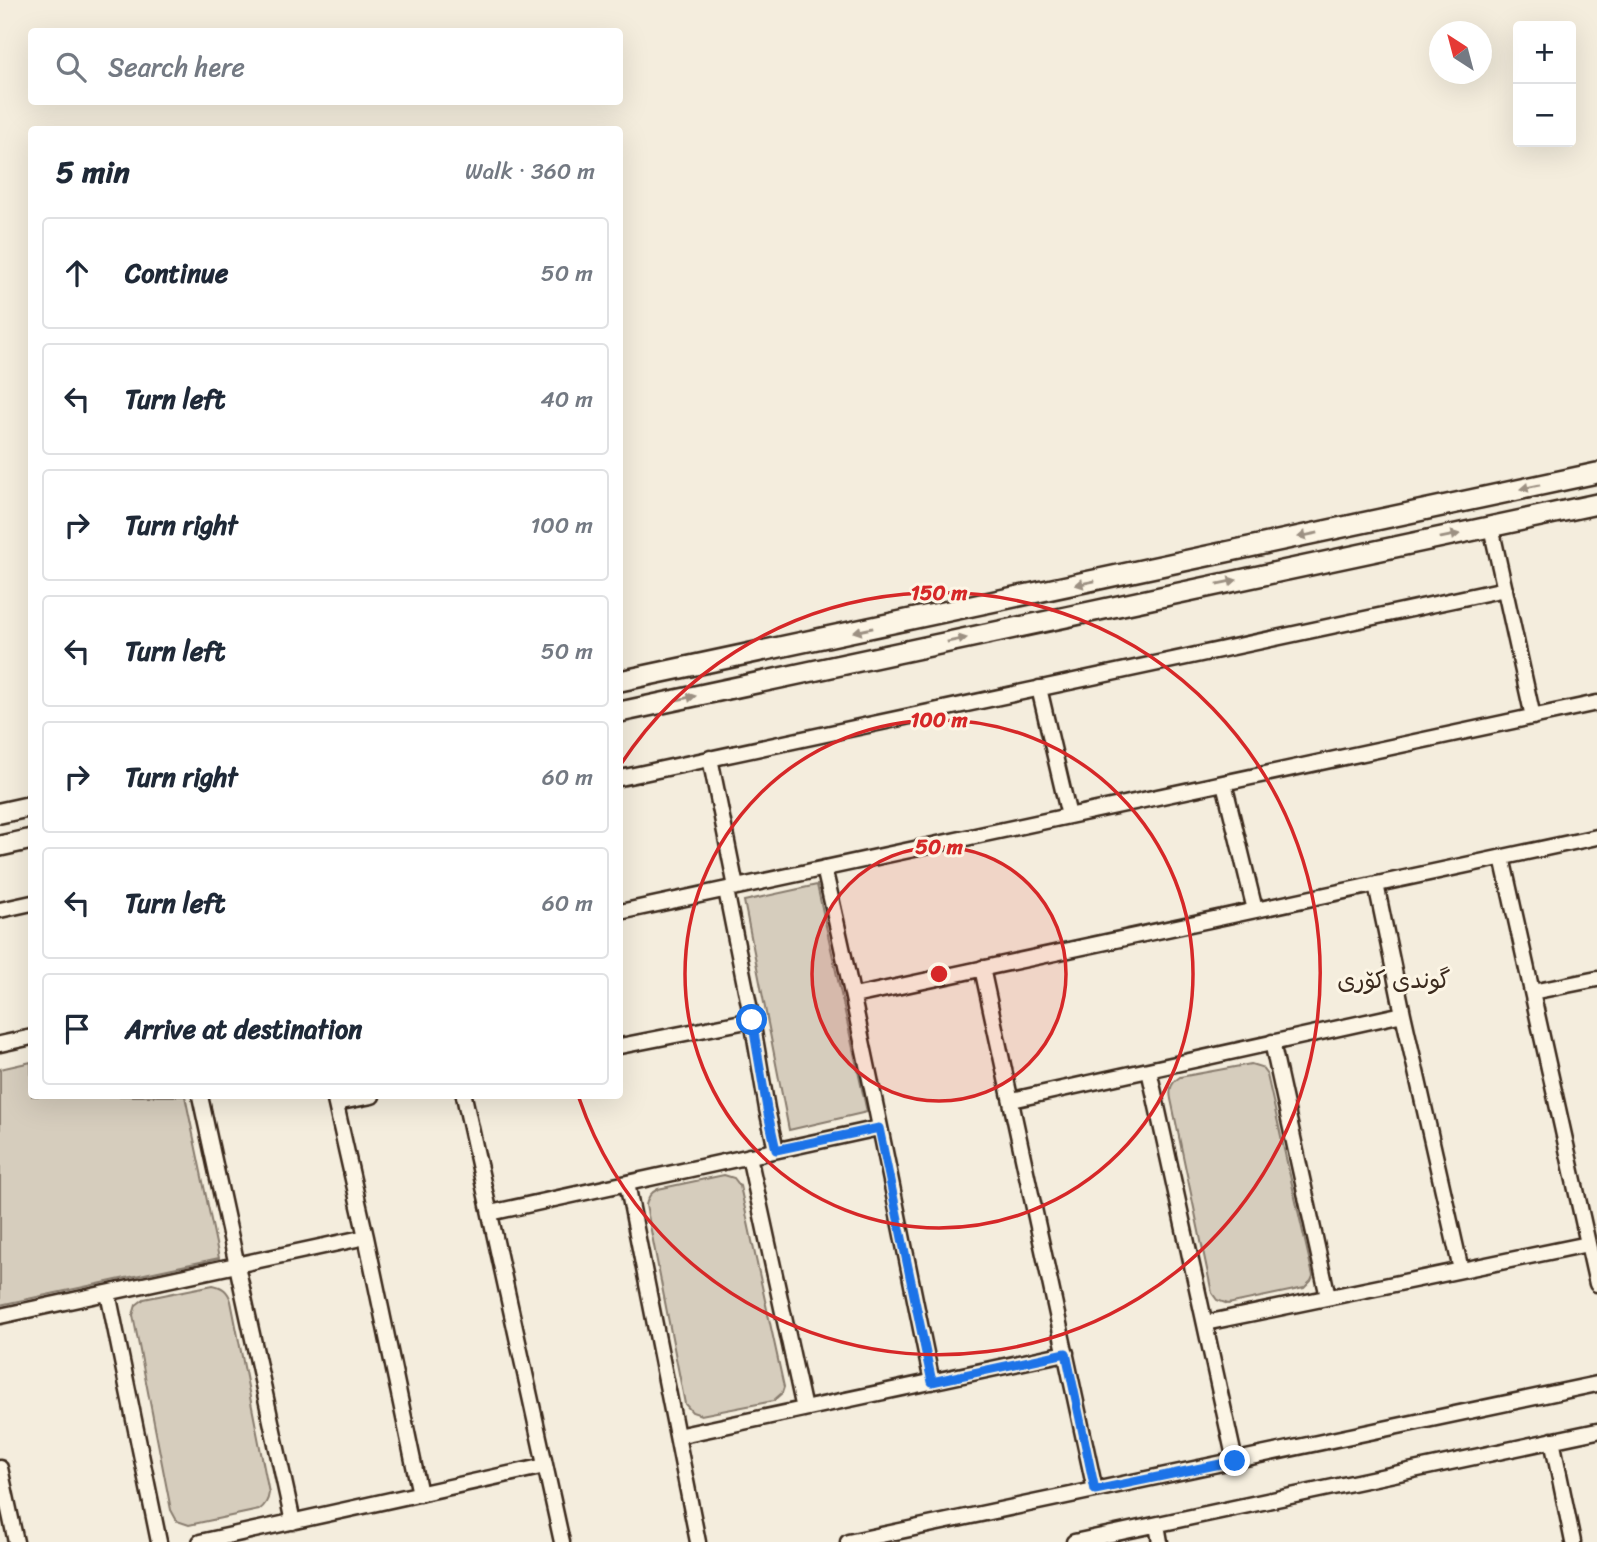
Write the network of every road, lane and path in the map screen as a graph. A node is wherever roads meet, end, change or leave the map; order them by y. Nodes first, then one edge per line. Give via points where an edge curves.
1 (1597, 473) edge
2 (1597, 504) edge
3 (1491, 527) junction
4 (1172, 564) junction
5 (1505, 589) junction
6 (1177, 593) junction
7 (623, 680) edge
8 (1039, 688) junction
9 (1597, 703) edge
10 (623, 711) edge
11 (1533, 717) junction
12 (710, 758) junction
13 (623, 777) edge
14 (1224, 783) junction
15 (28, 807) edge
16 (0, 813) edge
17 (1069, 816) junction
18 (1597, 837) edge
19 (28, 840) edge
20 (0, 846) edge
21 (1502, 857) junction
22 (824, 868) junction
23 (1376, 884) junction
24 (731, 888) junction
25 (28, 904) edge
26 (0, 910) edge
27 (1255, 910) junction
28 (623, 911) edge
29 (982, 968) junction
30 (1597, 979) edge
31 (1532, 992) junction
32 (854, 996) junction
33 (1403, 1014) junction
34 (752, 1020) junction
35 (28, 1038) edge
36 (1272, 1042) junction
37 (0, 1044) edge
38 (623, 1045) edge
39 (1149, 1070) junction
40 (201, 1099) edge
41 (335, 1099) edge
42 (465, 1099) edge
43 (1012, 1100) junction
44 (879, 1128) junction
45 (776, 1150) junction
46 (749, 1156) junction
47 (627, 1183) junction
48 (490, 1213) junction
49 (366, 1237) junction
50 (1588, 1244) junction
51 (236, 1265) junction
52 (1461, 1270) junction
53 (1597, 1284) edge
54 (108, 1293) junction
55 (1328, 1297) junction
56 (0, 1316) edge
57 (1205, 1323) junction
58 (1066, 1353) junction
59 (932, 1382) junction
60 (1597, 1384) edge
61 (804, 1409) junction
62 (1597, 1430) edge
63 (677, 1436) junction
64 (1552, 1440) junction
65 (1235, 1461) junction
66 (545, 1466) junction
67 (0, 1468) edge
68 (1095, 1490) junction
69 (420, 1494) junction
70 (293, 1522) junction
71 (1157, 1525) junction
72 (16, 1542) edge
73 (159, 1542) edge
74 (200, 1542) edge
75 (562, 1542) edge
76 (698, 1542) edge
77 (848, 1542) edge
78 (1074, 1542) edge
79 (1160, 1542) edge
80 (1573, 1542) edge

1 -> 4 street
2 - 3 street
3 - 5 street
6 -> 3 street
4 - 6 street
4 -> 7 street
5 - 8 street
5 - 11 street
10 -> 6 street
8 - 12 street
8 - 17 street
9 - 11 street
11 - 14 street
12 - 13 street
12 - 24 street
14 - 17 street
14 - 27 street
15 - 16 street
17 - 22 street
18 - 21 street
19 - 20 street
21 - 23 street
21 - 31 street
22 - 24 street
22 - 32 street
23 - 27 street
23 - 33 street
24 - 28 street
24 - 34 street
25 - 26 street
27 - 29 street
29 - 32 street
29 - 43 street
30 - 31 street
31 - 50 street
32 - 44 street
33 - 36 street
33 - 52 street
34 - 38 street
34 - 45 street
35 - 37 street
36 - 39 street
36 - 55 street
39 - 43 street
39 - 57 street
40 - 51 street
41 - 49 street
42 - 48 street
43 - 58 street
44 - 45 street
44 - 59 street
45 - 46 street
46 - 47 street
46 - 61 street
47 - 48 street
47 - 63 street
48 - 66 street
49 - 51 street
49 - 69 street
50 - 52 street
50 - 53 street
51 - 54 street
51 - 70 street
52 - 55 street
54 - 56 street
54 - 73 street
55 - 57 street
57 - 65 street
58 - 59 street
58 - 68 street
59 - 61 street
60 - 65 street
61 - 63 street
62 - 64 street
63 - 76 street
64 - 71 street
64 - 80 street
65 - 68 street
66 - 69 street
66 - 75 street
67 - 72 street
68 - 77 street
69 - 70 street
70 - 74 street
71 - 78 street
71 - 79 street

